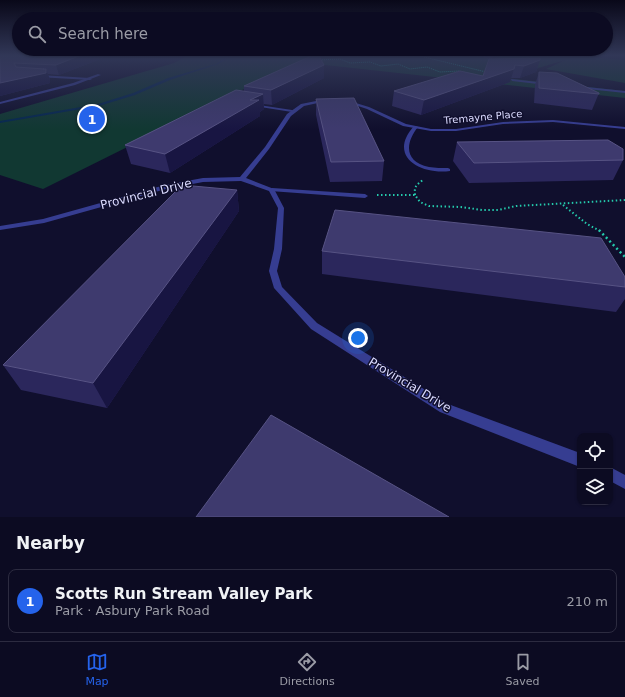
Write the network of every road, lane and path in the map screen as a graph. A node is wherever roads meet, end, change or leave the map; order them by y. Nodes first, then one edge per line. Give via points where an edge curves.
1 (86, 80) edge
2 (513, 80) edge
3 (549, 84) edge
4 (572, 87) edge
5 (625, 92) edge
6 (330, 100) edge
7 (344, 101) edge
8 (0, 103) edge
9 (249, 104) edge
10 (292, 111) junction
11 (416, 127) junction
12 (625, 128) edge
13 (448, 170) dead end
14 (242, 179) junction
15 (272, 190) junction
16 (365, 196) joint
17 (625, 200) edge
18 (563, 204) junction
19 (0, 228) edge
20 (625, 257) edge
21 (577, 459) edge
22 (613, 476) edge
23 (625, 482) edge

1 - 8 street
2 - 3 street
4 - 5 street
6 - 10 street via 301,104
7 - 11 street, Tremayne Place via 356,103 405,125
9 - 10 street
10 - 14 street
11 - 12 street, Tremayne Place via 456,130 503,123 553,121
11 - 13 street via 409,134 405,151 412,160 423,167
14 - 15 street, Provincial Drive
14 - 19 street, Provincial Drive via 203,180 165,187 44,221
15 - 16 street
15 - 21 street, Provincial Drive via 281,208 278,249 273,271 276,282 278,288 314,326 444,408
16 - 18 path via 415,194 420,202 428,206 482,210
17 - 18 path
18 - 20 path via 587,224 598,229
22 - 23 street

